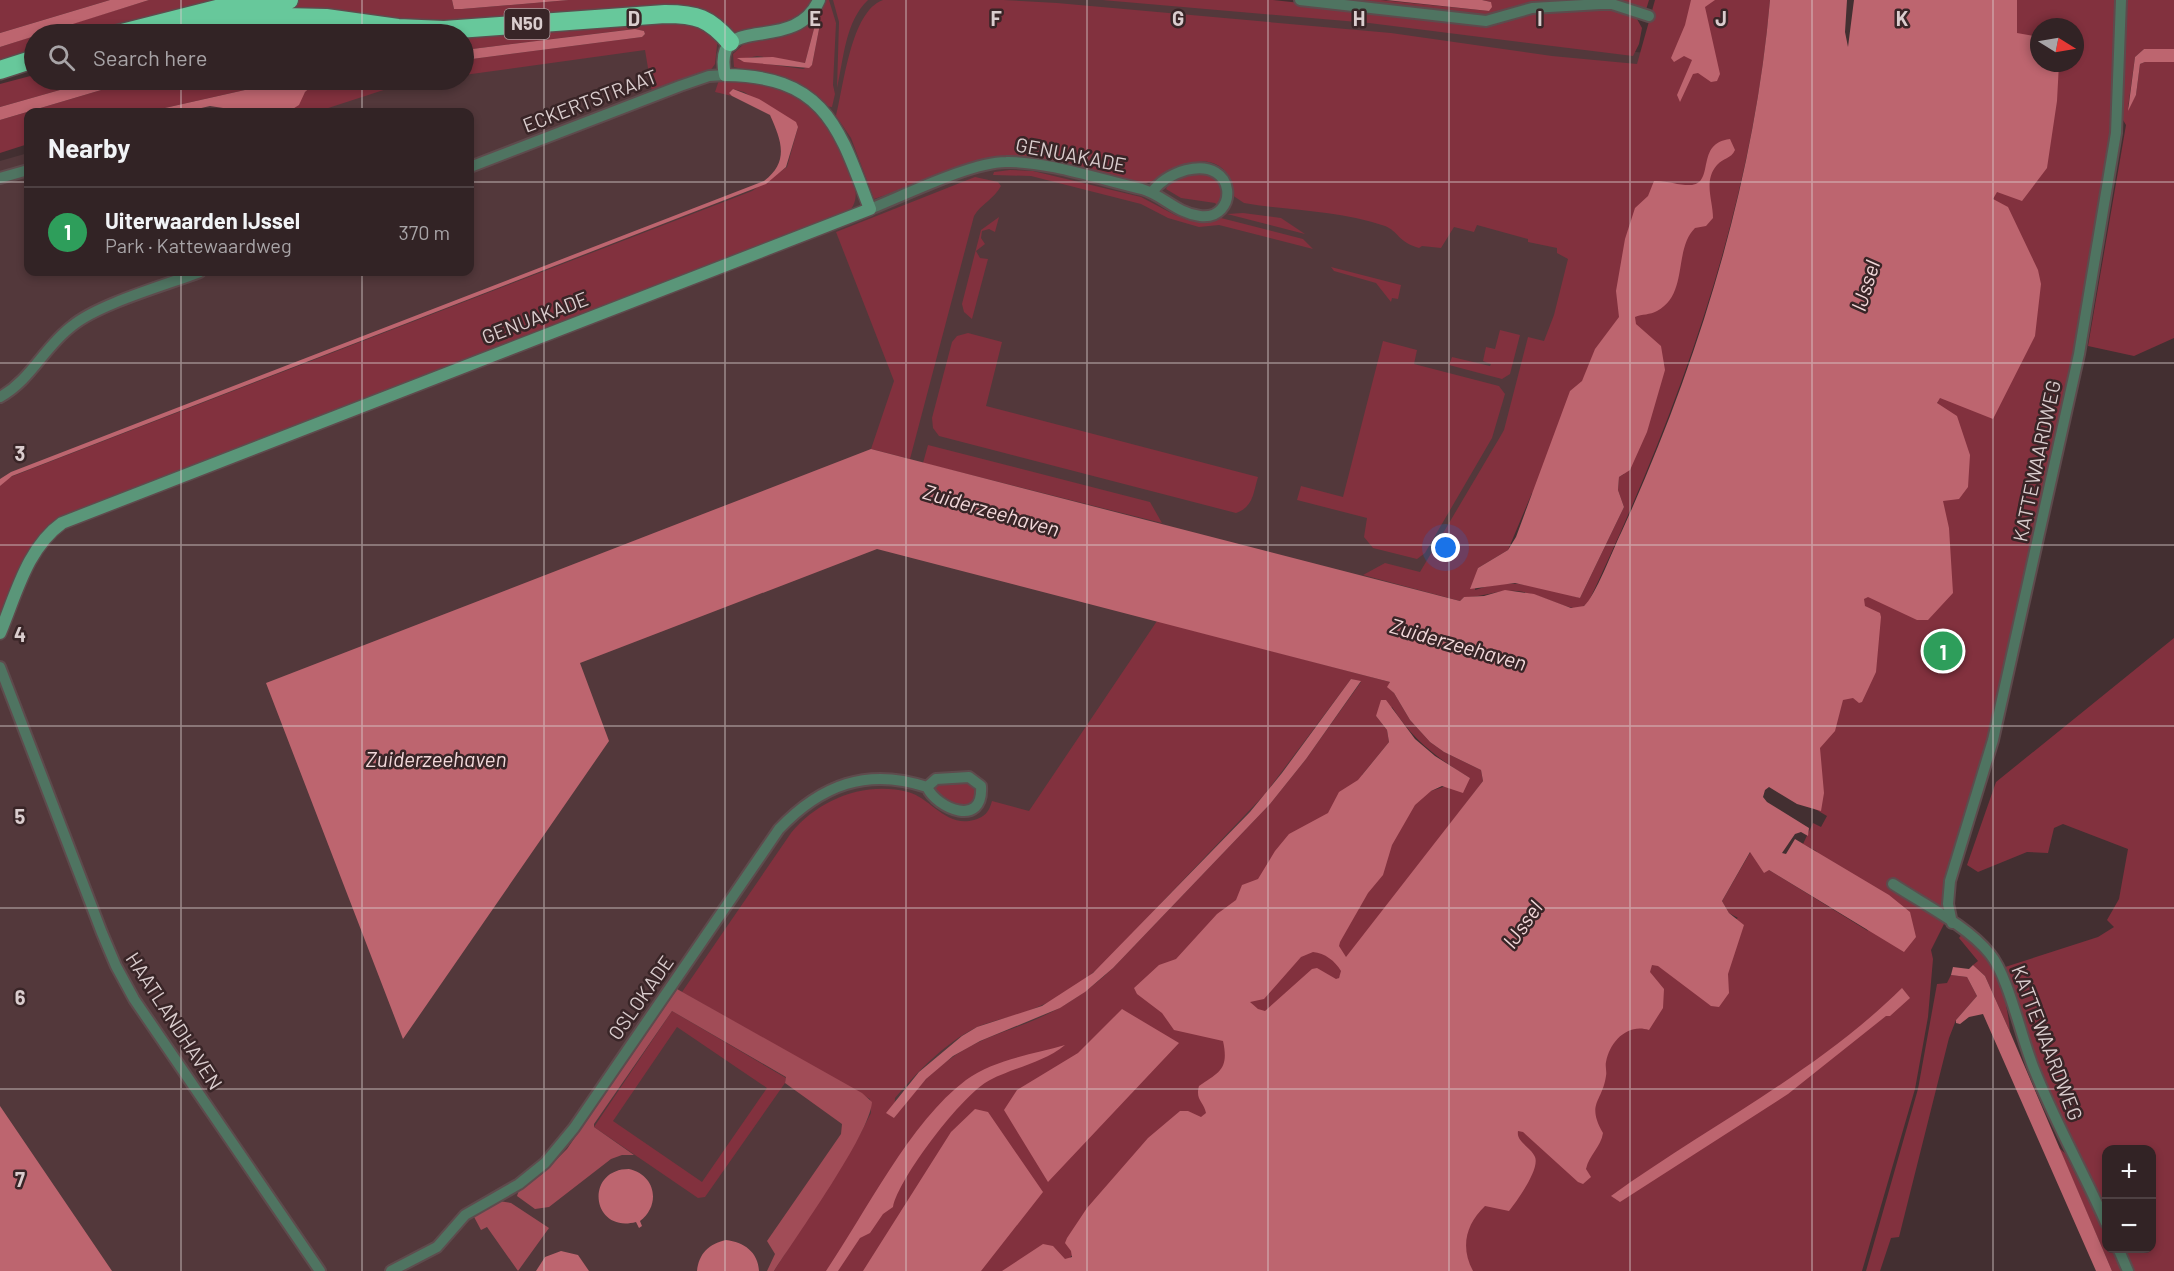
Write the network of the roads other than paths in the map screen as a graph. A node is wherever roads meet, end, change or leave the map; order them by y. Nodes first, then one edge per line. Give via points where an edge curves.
1 (252, 0) edge
2 (289, 0) edge
3 (819, 0) edge
4 (1300, 0) edge
5 (2121, 0) edge
6 (1649, 16) dead end
7 (157, 24) edge
8 (192, 24) edge
9 (219, 24) edge
10 (374, 24) edge
11 (474, 27) edge
12 (730, 42) junction
13 (24, 62) edge
14 (0, 70) edge
15 (24, 72) edge
16 (725, 75) junction
17 (0, 80) edge
18 (474, 165) edge
19 (24, 171) edge
20 (0, 178) edge
21 (1152, 192) junction
22 (870, 209) junction
23 (189, 276) edge
24 (0, 397) edge
25 (0, 633) edge
26 (0, 667) edge
27 (927, 787) junction
28 (1893, 884) dead end
29 (1952, 923) junction
30 (2102, 1215) edge
31 (2120, 1253) edge
32 (320, 1271) edge
33 (391, 1271) edge
34 (2128, 1271) edge

1 - 7 highway
2 - 8 highway, N50
3 - 12 street via 807,18 792,28
4 - 6 street via 1473,21 1502,18 1532,8 1601,4
5 - 29 street, KATTEWAARDWEG via 2116,133 2079,354 1993,740 1950,881 1948,904
9 - 10 highway, N50 via 284,17
11 - 12 highway, N50 via 676,14 709,21
12 - 16 street via 723,55
13 - 14 highway
15 - 17 highway
16 - 18 street, ECKERTSTRAAT via 680,86
16 - 22 street via 750,76 785,85 819,106 841,133
19 - 20 street
21 - 21 street, GENUAKADE via 1174,208 1205,216 1223,208 1228,191 1220,174 1198,167 1167,177
21 - 22 street, GENUAKADE via 1028,163 1005,162 978,167
22 - 25 street, GENUAKADE via 62,523 46,534 37,547
23 - 24 street via 84,316 56,340 16,388
26 - 32 street, HAATLANDHAVEN via 116,966 134,999
27 - 27 street, OSLOKADE via 931,797 960,812 970,811 982,796 981,786 969,777 936,779
27 - 33 street, OSLOKADE via 909,781 855,780 801,806 779,829 574,1128 545,1163 519,1184 465,1215 437,1247
28 - 29 street, KATTEWAARDWEG
29 - 30 street, KATTEWAARDWEG via 1988,951 1997,964 2038,1080
31 - 34 street

